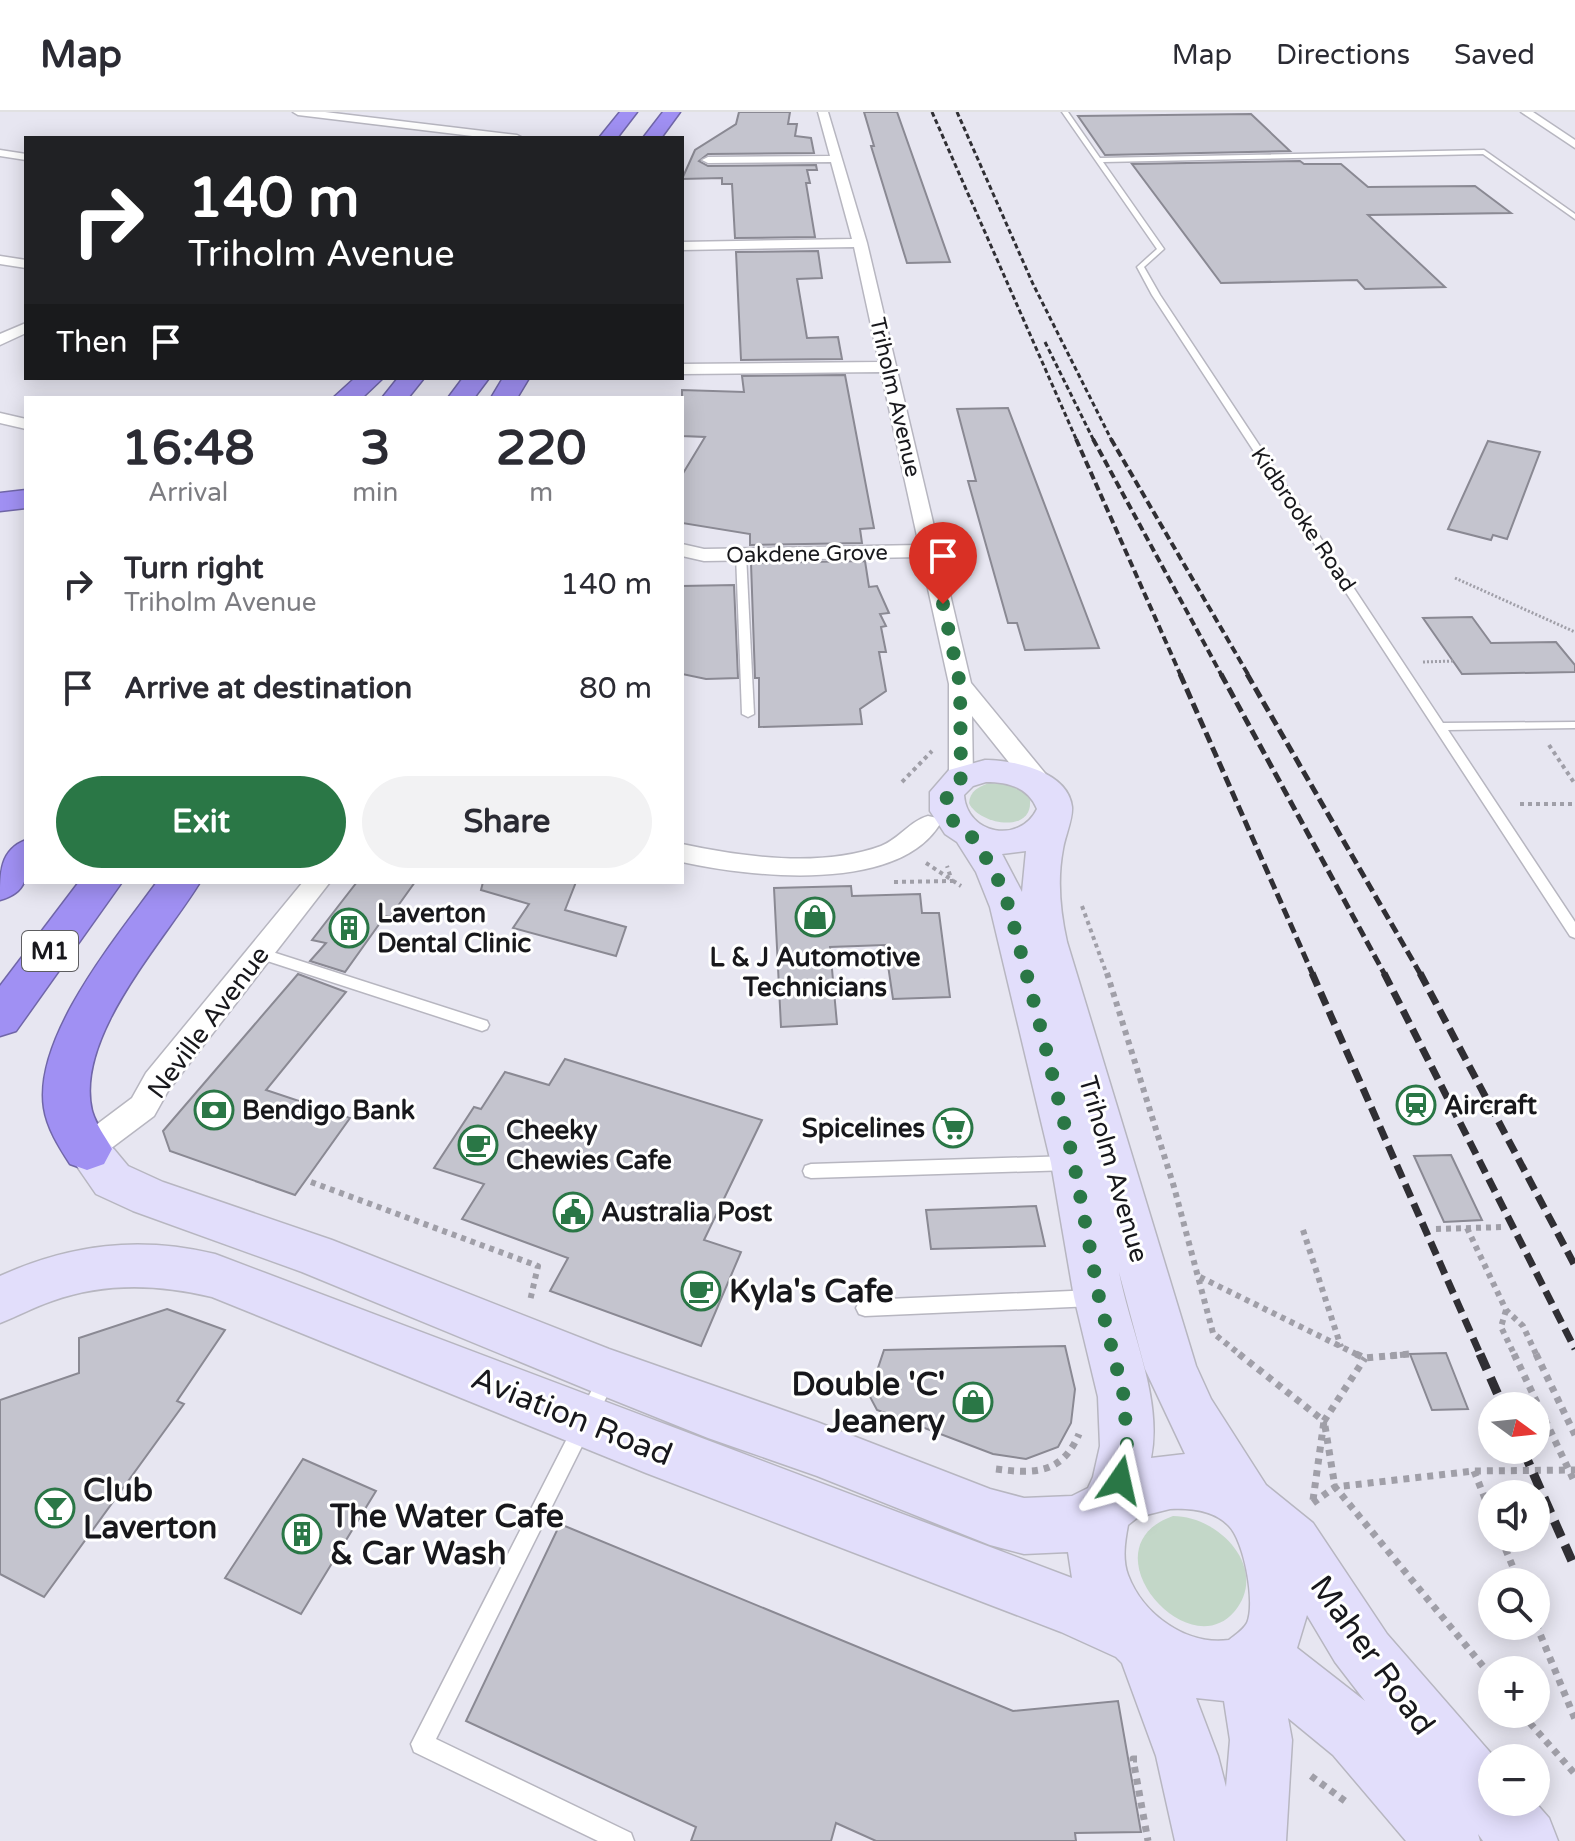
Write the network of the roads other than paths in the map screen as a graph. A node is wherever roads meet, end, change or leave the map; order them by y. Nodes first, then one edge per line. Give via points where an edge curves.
1 (298, 112) edge
2 (629, 112) edge
3 (672, 112) edge
4 (823, 112) edge
5 (1065, 112) edge
6 (1526, 112) edge
7 (500, 136) edge
8 (610, 136) edge
9 (654, 136) edge
10 (1575, 145) edge
11 (0, 153) edge
12 (24, 157) edge
13 (837, 159) junction
14 (708, 160) dead end
15 (1099, 160) junction
16 (1575, 217) edge
17 (860, 243) junction
18 (684, 246) edge
19 (0, 260) edge
20 (24, 264) edge
21 (24, 328) edge
22 (0, 340) edge
23 (888, 367) junction
24 (684, 369) edge
25 (368, 380) edge
26 (409, 380) edge
27 (348, 396) edge
28 (397, 396) edge
29 (0, 418) edge
30 (24, 424) edge
31 (24, 499) edge
32 (0, 502) edge
33 (684, 550) edge
34 (932, 551) junction
35 (741, 554) junction
36 (960, 684) junction
37 (748, 714) dead end
38 (1575, 725) edge
39 (1442, 727) junction
40 (961, 778) junction
41 (1049, 802) junction
42 (953, 829) junction
43 (684, 853) edge
44 (24, 856) edge
45 (100, 884) edge
46 (178, 884) edge
47 (315, 884) edge
48 (0, 886) edge
49 (1575, 933) edge
50 (260, 953) junction
51 (0, 1019) edge
52 (482, 1025) dead end
53 (87, 1149) junction
54 (1074, 1163) junction
55 (811, 1171) dead end
56 (315, 1255) junction
57 (1099, 1297) junction
58 (0, 1300) edge
59 (865, 1308) dead end
60 (305, 1312) junction
61 (598, 1397) junction
62 (708, 1412) junction
63 (706, 1469) junction
64 (1109, 1505) junction
65 (1250, 1509) junction
66 (1141, 1640) junction
67 (1254, 1659) junction
68 (1478, 1786) edge
69 (1504, 1816) edge
70 (623, 1841) edge
71 (1207, 1841) edge
72 (1254, 1841) edge
73 (1448, 1841) edge
74 (1526, 1841) edge

1 - 7 street
2 - 8 highway
3 - 9 highway
4 - 13 street, Triholm Avenue
5 - 15 lane, Kidbrooke Road
6 - 10 street
11 - 12 street
13 - 14 street
13 - 17 street, Triholm Avenue
15 - 16 lane via 1484,152
15 - 39 lane, Kidbrooke Road via 1161,249 1140,267 1156,295
17 - 18 street
17 - 23 street, Triholm Avenue
19 - 20 street
21 - 22 street
23 - 24 street
23 - 34 street, Triholm Avenue
25 - 27 highway
26 - 28 highway
29 - 30 street
31 - 32 highway
33 - 35 street, Oakdene Grove
34 - 35 street, Oakdene Grove
34 - 36 street, Triholm Avenue
35 - 37 lane
36 - 40 street, Triholm Avenue
36 - 41 street, Triholm Avenue
38 - 39 lane
39 - 49 lane, Kidbrooke Road
40 - 41 street via 985,771 1011,772
40 - 42 street, Triholm Avenue via 945,802
41 - 42 street via 1048,827 1022,840 1004,842
41 - 65 street, Triholm Avenue via 1039,868 1047,942 1167,1359 1192,1417
42 - 43 street via 853,860 743,865
42 - 54 street, Triholm Avenue via 994,870 1009,907
44 - 48 highway
45 - 51 highway, M1
46 - 53 highway via 113,978 73,1056 67,1106
47 - 50 street, Neville Avenue
50 - 52 lane
50 - 53 street, Neville Avenue via 143,1107
53 - 56 street, Aviation Road via 100,1169 128,1189
54 - 55 lane
54 - 57 street, Triholm Avenue
56 - 60 street
56 - 61 street, Aviation Road
57 - 59 lane
57 - 64 street, Triholm Avenue via 1128,1431 1125,1463
58 - 60 street, Aviation Road via 58,1276 144,1263 215,1276
60 - 61 street, Aviation Road
61 - 62 street, Aviation Road
61 - 63 street, Aviation Road
61 - 70 lane via 422,1744
62 - 63 street via 701,1442
62 - 64 street, Aviation Road via 1009,1523 1076,1523
63 - 66 street, Aviation Road via 1072,1607
64 - 65 street via 1143,1488 1177,1480 1218,1489
64 - 66 street via 1096,1542 1098,1572 1110,1602
65 - 67 street via 1271,1556 1279,1604 1273,1635
65 - 68 street, Maher Road via 1294,1544 1368,1657
66 - 67 street via 1176,1662 1208,1671 1222,1672
66 - 71 street via 1187,1756
67 - 72 street via 1261,1740
67 - 73 street, Maher Road via 1355,1733
69 - 74 street, Maher Road

